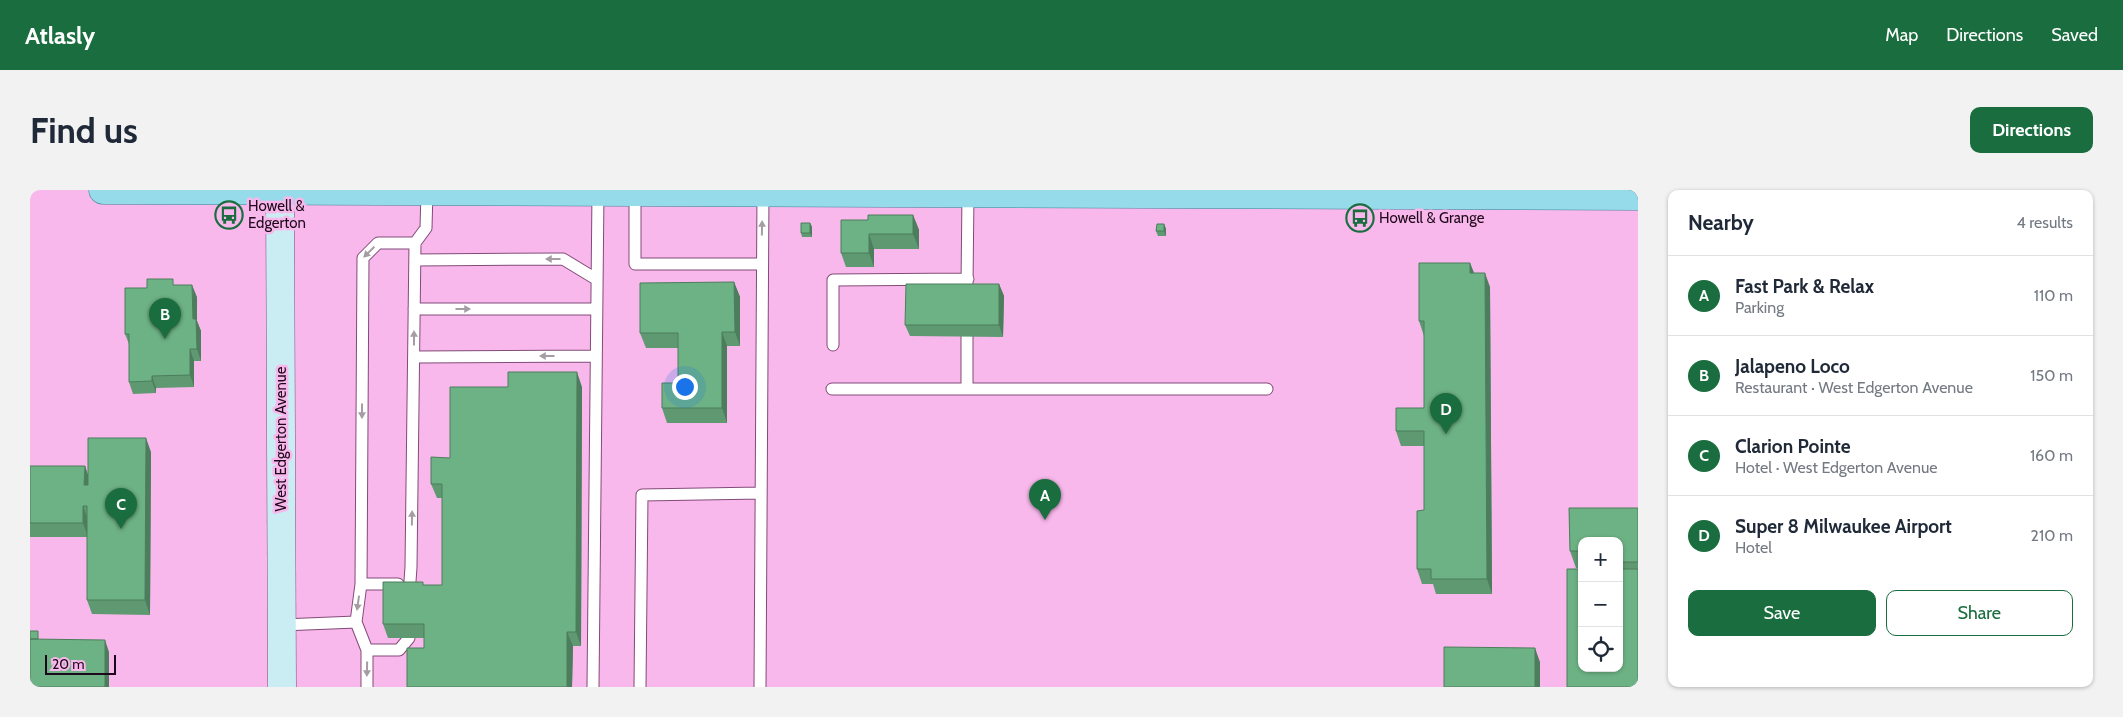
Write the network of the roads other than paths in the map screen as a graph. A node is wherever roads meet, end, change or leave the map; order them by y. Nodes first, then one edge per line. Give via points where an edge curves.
1 (103, 190) edge
2 (280, 190) edge
3 (427, 191) edge
4 (598, 192) junction
5 (634, 192) junction
6 (763, 192) junction
7 (968, 193) junction
8 (1638, 196) edge
9 (415, 243) junction
10 (415, 260) junction
11 (762, 264) junction
12 (968, 278) junction
13 (596, 279) junction
14 (967, 296) edge
15 (414, 309) junction
16 (596, 309) junction
17 (967, 337) edge
18 (833, 346) dead end
19 (595, 356) junction
20 (414, 357) junction
21 (832, 389) dead end
22 (967, 389) junction
23 (1267, 390) dead end
24 (761, 493) junction
25 (361, 584) junction
26 (410, 584) junction
27 (408, 596) edge
28 (356, 622) junction
29 (282, 625) junction
30 (408, 638) edge
31 (367, 650) junction
32 (282, 687) edge
33 (367, 687) edge
34 (593, 687) edge
35 (640, 687) edge
36 (760, 687) edge

1 - 2 main road
2 - 3 main road
2 - 29 street, West Edgerton Avenue
3 - 4 main road
3 - 9 lane via 426,228
4 - 5 main road
4 - 13 lane
5 - 6 main road
5 - 11 lane via 634,264
6 - 7 main road
11 -> 6 lane
7 - 8 main road
7 - 12 lane
9 - 10 lane
9 -> 25 lane via 378,243 363,258
13 -> 10 lane via 563,259
10 - 15 lane
11 - 24 lane
12 - 14 lane
12 - 18 lane via 833,280
13 - 16 lane
15 -> 16 lane
20 -> 15 lane
16 - 19 lane
17 - 22 lane
19 -> 20 lane
19 - 34 lane
26 -> 20 lane
21 - 22 lane
22 - 23 lane
24 - 35 lane via 642,495
24 - 36 lane
25 - 26 lane
25 -> 28 lane
26 - 27 lane
28 - 29 lane
28 - 31 lane
29 - 32 street, West Edgerton Avenue
30 - 31 lane via 399,650
31 -> 33 lane

